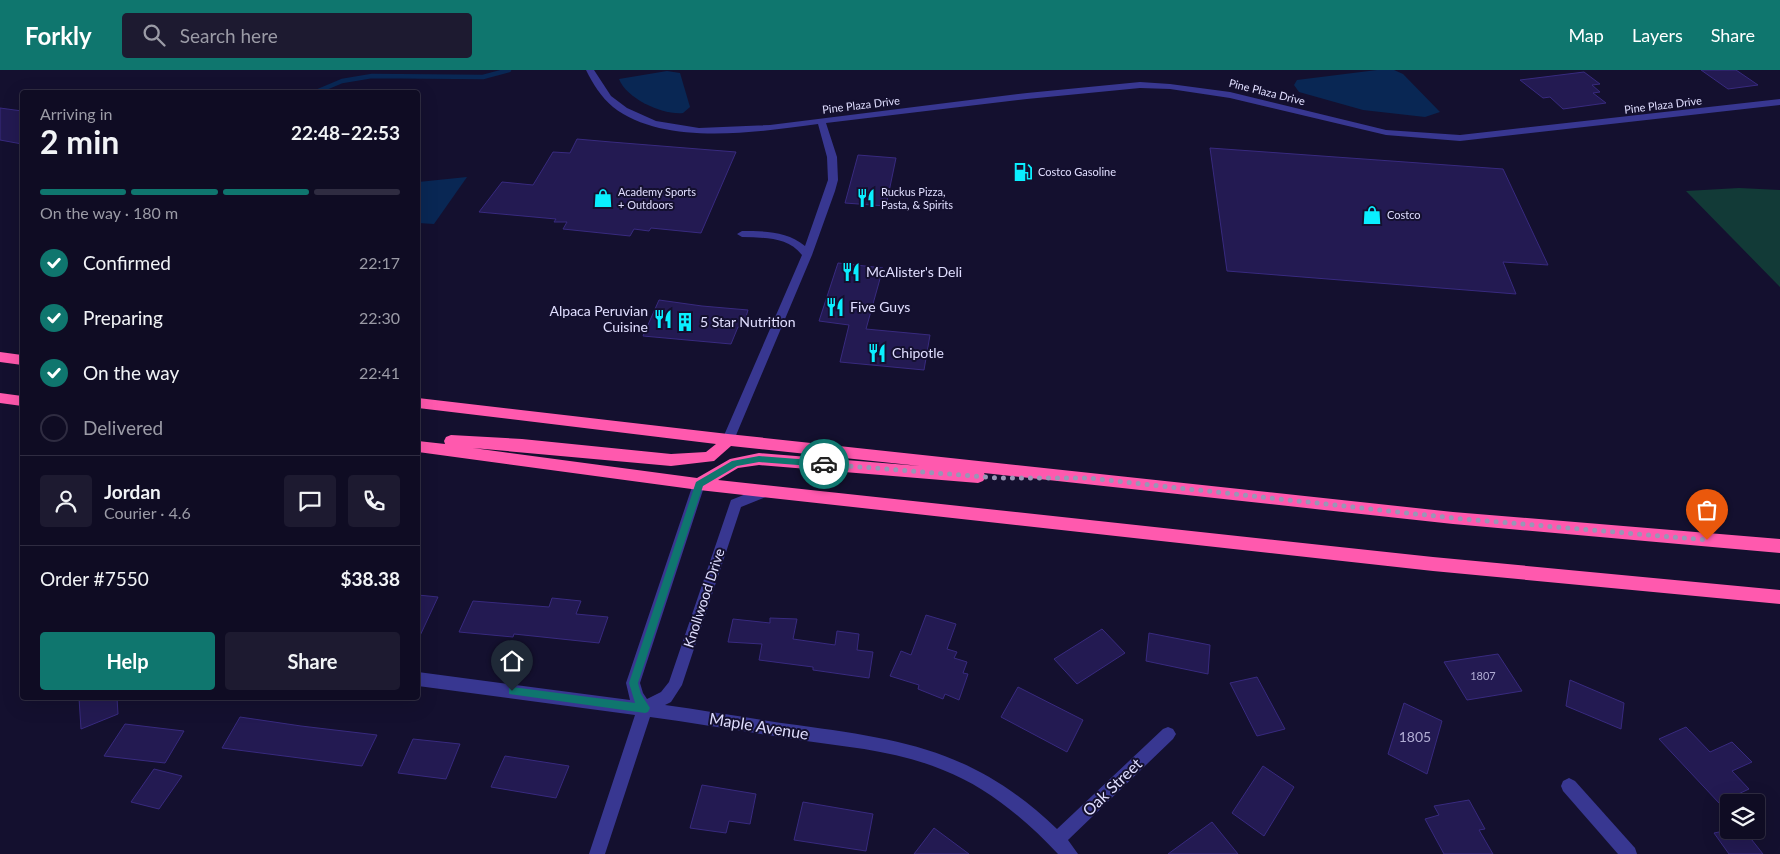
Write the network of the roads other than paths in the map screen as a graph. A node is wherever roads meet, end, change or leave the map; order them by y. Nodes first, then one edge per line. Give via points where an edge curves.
1 (590, 70) edge
2 (1780, 102) edge
3 (821, 121) junction
4 (742, 234) dead end
5 (807, 255) junction
6 (0, 357) edge
7 (20, 360) edge
8 (0, 398) edge
9 (20, 401) edge
10 (420, 403) edge
11 (420, 439) edge
12 (728, 440) junction
13 (420, 446) edge
14 (1088, 478) junction
15 (699, 484) junction
16 (766, 491) junction
17 (1780, 546) edge
18 (1780, 597) edge
19 (420, 678) edge
20 (645, 708) junction
21 (1168, 734) dead end
22 (1569, 786) dead end
23 (1057, 840) junction
24 (597, 854) edge
25 (1070, 854) edge
26 (1629, 854) edge

1 - 3 street, Pine Plaza Drive via 597,85 615,105 655,123 713,131
2 - 3 street, Pine Plaza Drive via 1460,138 1377,131 1208,90 1140,85
3 - 5 street via 832,157 833,180
4 - 5 street via 787,238 801,246
5 - 12 street
6 - 7 highway
8 - 9 highway
10 - 12 highway
11 - 12 highway via 522,445 671,460 709,457
12 - 14 highway
13 - 15 highway
14 - 15 highway via 998,478 759,459 730,465
14 - 17 highway via 1453,518
15 - 16 highway
15 - 20 street via 634,683 636,696
16 - 18 highway via 1433,564
16 - 20 street, Knollwood Drive via 736,504 675,685 666,697
19 - 20 street, Maple Avenue
20 - 23 street, Maple Avenue via 904,750 969,774 1001,794
20 - 24 street
21 - 23 street, Oak Street
22 - 26 street
23 - 25 street, Maple Avenue

